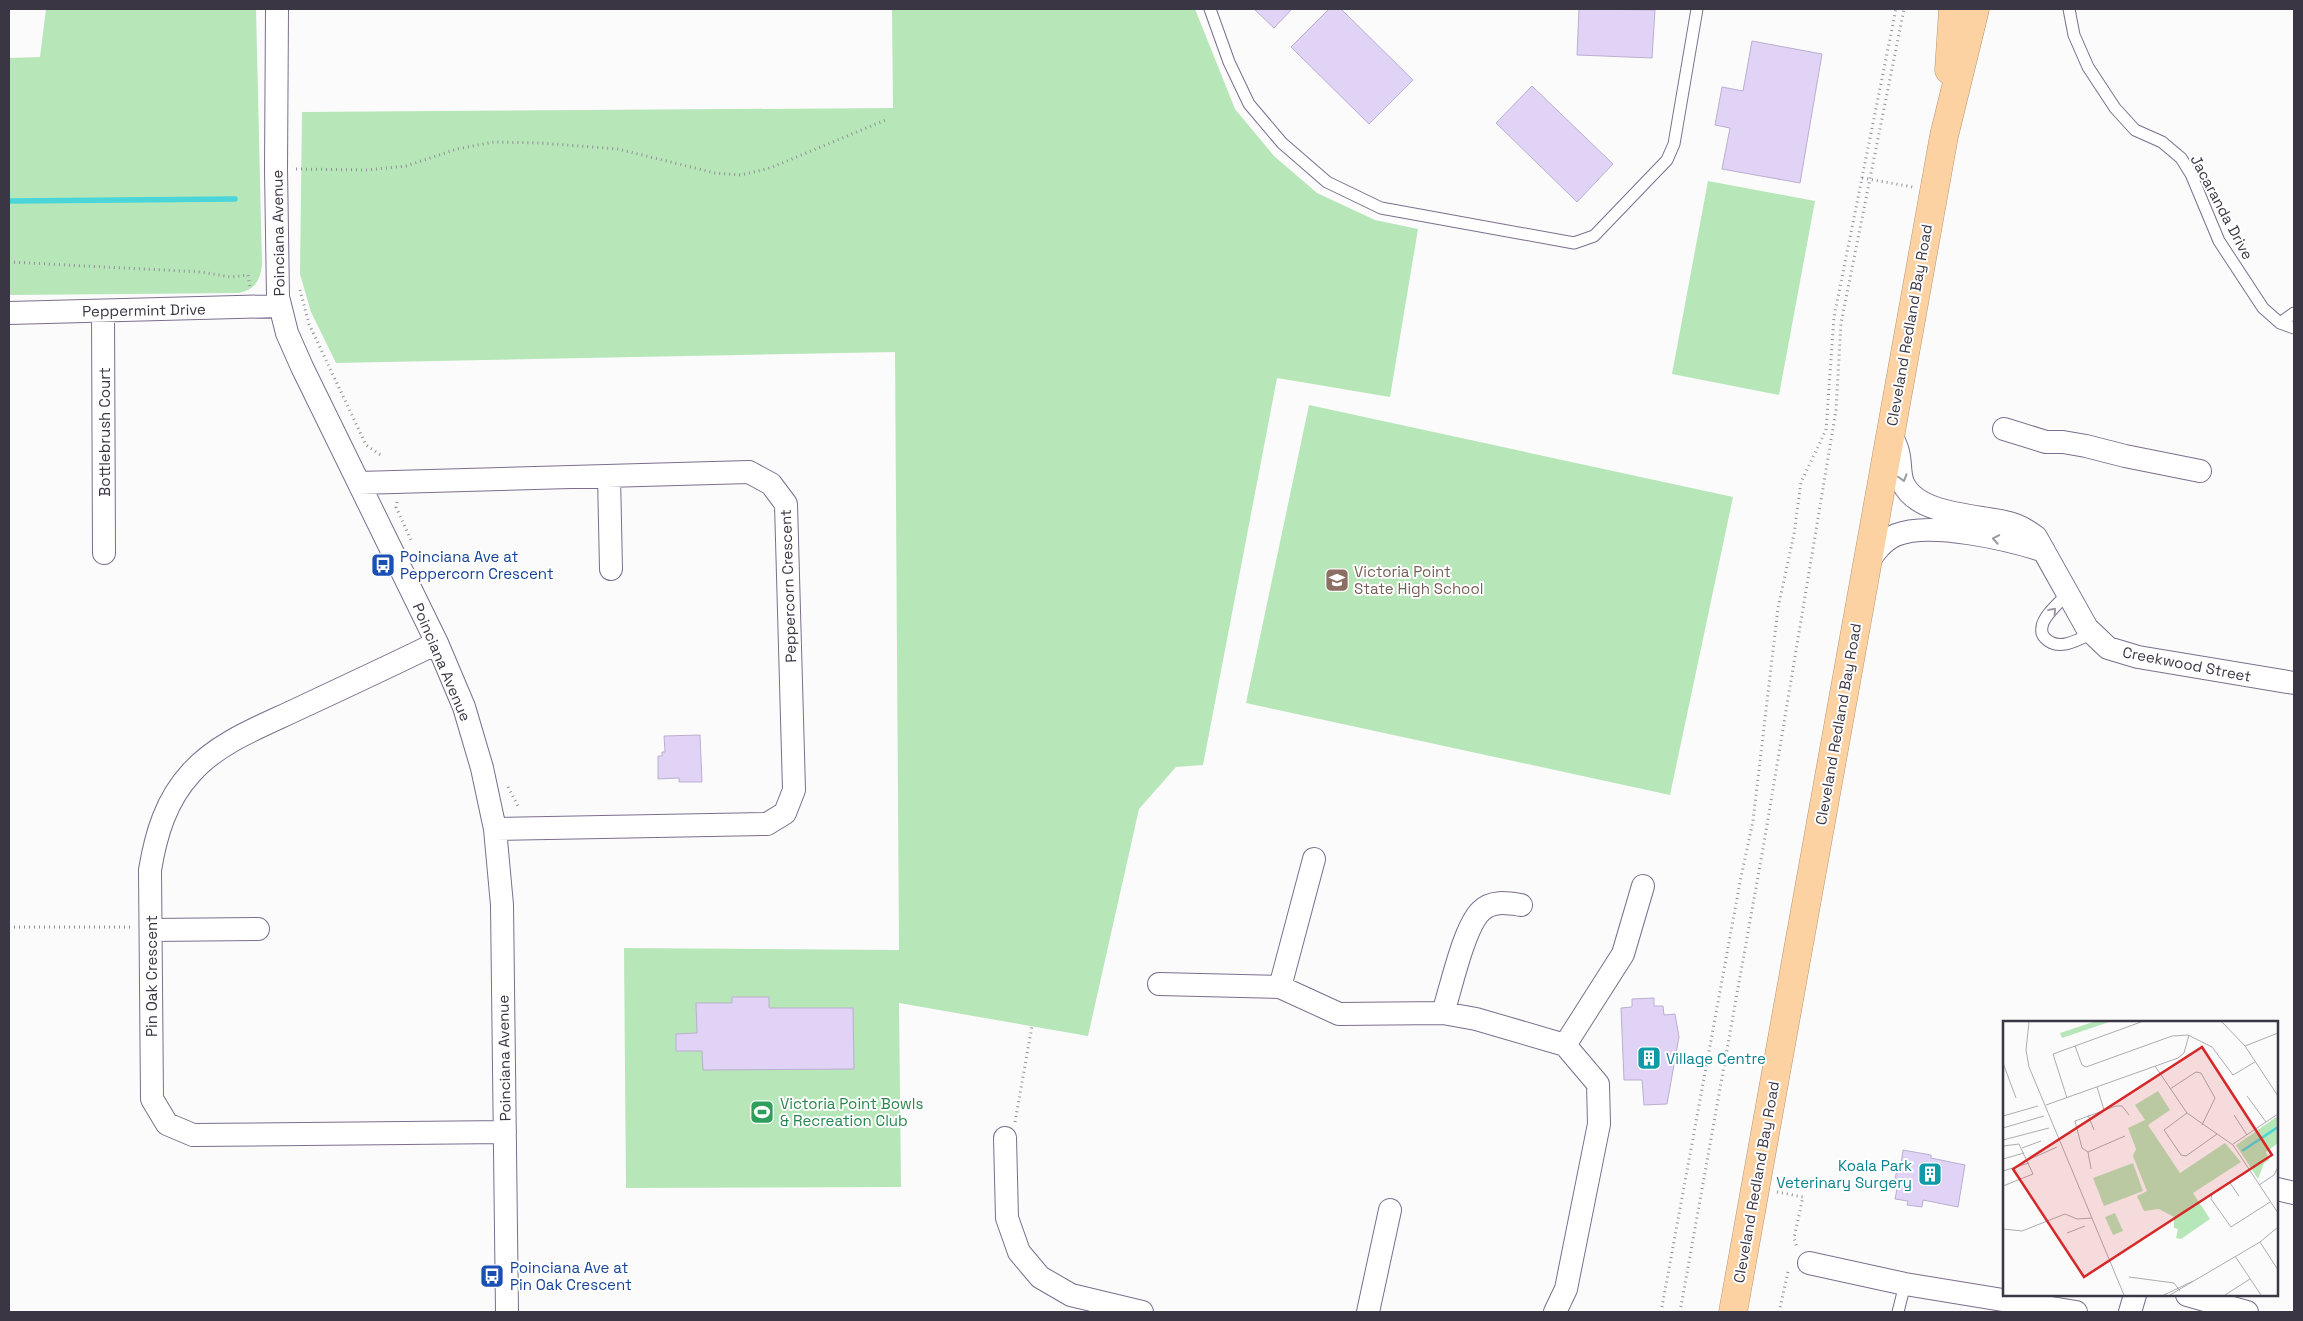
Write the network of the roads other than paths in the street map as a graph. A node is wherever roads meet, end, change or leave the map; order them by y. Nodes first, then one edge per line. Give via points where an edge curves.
1 (277, 9) edge
2 (1210, 9) edge
3 (1697, 9) edge
4 (1953, 9) edge
5 (1975, 9) edge
6 (2069, 9) edge
7 (1944, 136) junction
8 (280, 306) junction
9 (103, 311) junction
10 (2294, 312) edge
11 (9, 313) edge
12 (2280, 323) junction
13 (2294, 328) edge
14 (2004, 429) dead end
15 (1890, 431) junction
16 (2200, 471) dead end
17 (609, 476) junction
18 (359, 483) junction
19 (2044, 551) junction
20 (104, 554) dead end
21 (1866, 565) junction
22 (611, 569) dead end
23 (2068, 593) junction
24 (2092, 633) junction
25 (437, 643) junction
26 (2294, 683) edge
27 (495, 829) junction
28 (1314, 859) dead end
29 (1643, 886) dead end
30 (1521, 906) dead end
31 (151, 929) junction
32 (258, 929) dead end
33 (1159, 984) dead end
34 (1280, 987) junction
35 (1443, 1013) junction
36 (1565, 1045) junction
37 (505, 1132) junction
38 (1005, 1138) road end
39 (2278, 1189) edge
40 (2294, 1193) edge
41 (1390, 1210) dead end
42 (1800, 1263) road end
43 (1905, 1284) junction
44 (2134, 1296) edge
45 (2191, 1296) edge
46 (507, 1312) edge
47 (1142, 1312) edge
48 (1368, 1312) edge
49 (1555, 1312) edge
50 (1733, 1312) edge
51 (1898, 1312) edge
52 (2076, 1312) edge
53 (2130, 1312) edge
54 (2247, 1312) edge

1 - 8 street, Poinciana Avenue via 276,169
2 - 3 lane via 1229,62 1250,104 1282,143 1327,182 1381,208 1574,243 1594,236 1667,160 1674,144
4 - 7 highway, Cleveland Redland Bay Road
5 - 7 highway, Cleveland Redland Bay Road
6 - 12 lane, Jacaranda Drive via 2074,35 2088,67 2114,108 2135,130 2162,142 2181,158 2219,241 2263,308
7 - 15 highway, Cleveland Redland Bay Road
8 - 9 street, Peppermint Drive
8 - 18 street, Poinciana Avenue via 302,367
9 - 11 street, Peppermint Drive
9 - 20 street, Bottlebrush Court
10 - 12 lane
12 - 13 lane, Jacaranda Drive
14 - 16 street via 2046,442 2086,446
15 -> 19 street, Creekwood Street via 1903,482 1920,501 1943,511 2007,522 2025,529 2036,537
15 - 21 highway, Cleveland Redland Bay Road
17 - 18 street, Peppercorn Crescent
17 - 22 street
17 - 27 street, Peppercorn Crescent via 749,472 771,484 786,504 794,790 785,813 767,824
18 - 25 street, Poinciana Avenue
19 -> 21 street via 2021,543 1932,528 1910,530 1894,536 1880,545
19 - 23 street, Creekwood Street
21 - 50 highway, Cleveland Redland Bay Road
23 - 24 street, Creekwood Street via 2086,628
24 -> 23 lane via 2060,645 2050,643 2042,635 2047,617
24 - 26 street, Creekwood Street via 2108,648 2138,658
25 - 27 street, Poinciana Avenue via 464,707
25 - 31 street, Pin Oak Crescent via 248,733 217,751 191,772 172,800 156,834 150,870
27 - 37 street, Poinciana Avenue via 502,905
28 - 34 street
29 - 36 street via 1623,954
30 - 35 street via 1502,902 1482,909 1470,926
31 - 32 street
31 - 37 street, Pin Oak Crescent via 152,1099 167,1124 193,1135
33 - 34 street
34 - 35 street via 1339,1014
35 - 36 street via 1476,1019
36 - 49 street via 1598,1084 1599,1124 1566,1289
37 - 46 street, Poinciana Avenue
38 - 47 street via 1007,1218 1019,1252 1040,1277 1071,1295
39 - 40 street
41 - 48 street
42 - 43 street
43 - 51 lane
43 - 52 street
44 - 53 street
45 - 54 street

